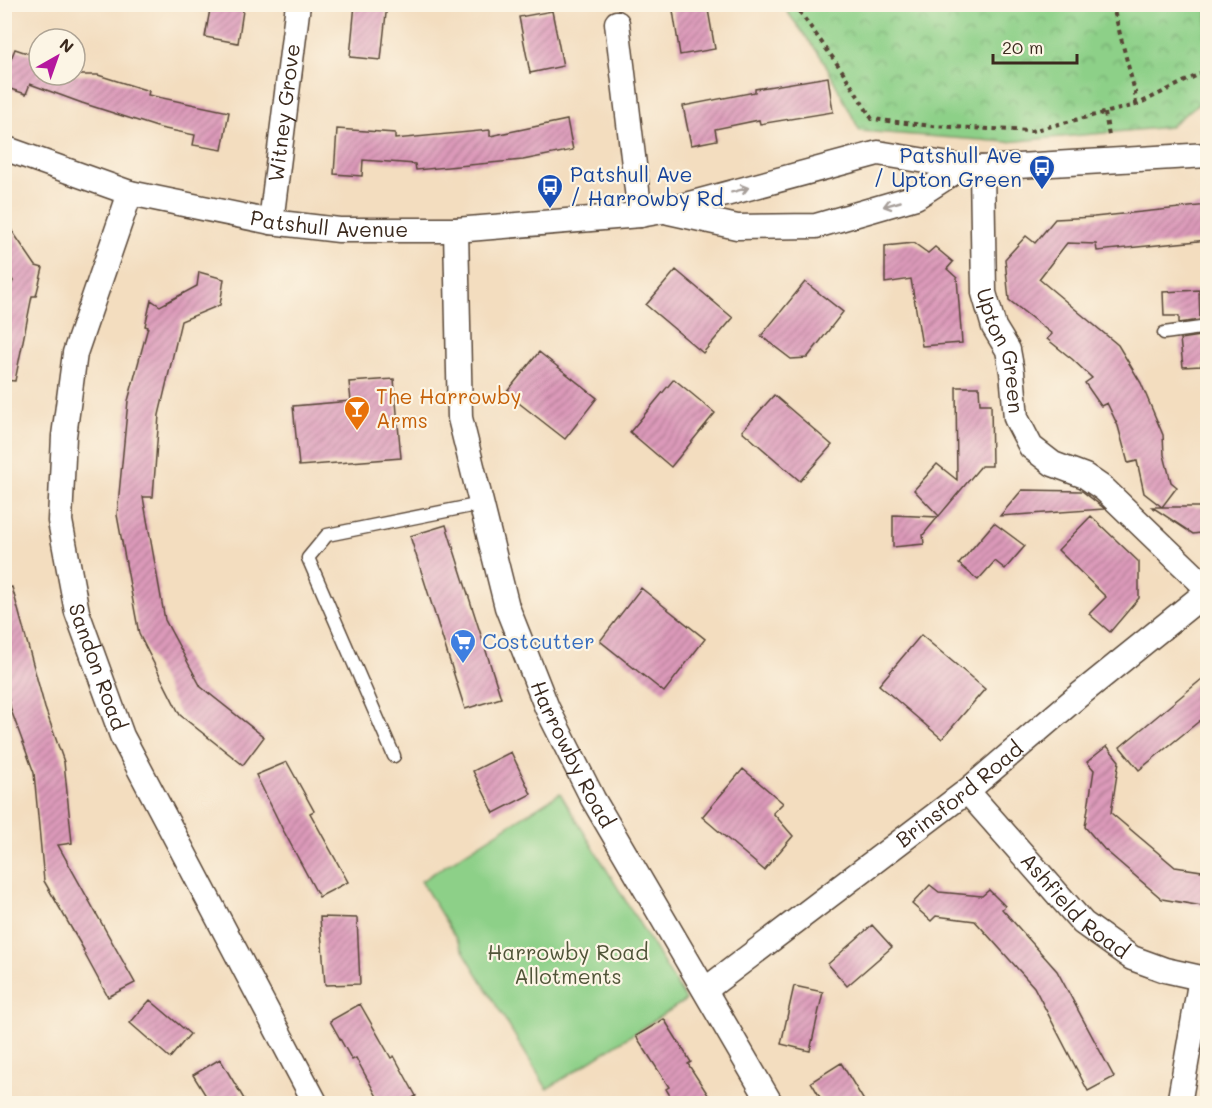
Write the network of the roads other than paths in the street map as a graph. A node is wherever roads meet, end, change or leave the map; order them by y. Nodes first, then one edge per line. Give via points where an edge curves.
1 (298, 4) edge
2 (617, 23) dead end
3 (4, 148) edge
4 (1208, 155) edge
5 (972, 168) junction
6 (130, 193) junction
7 (652, 213) junction
8 (271, 222) junction
9 (456, 230) junction
10 (1208, 327) edge
11 (1164, 333) dead end
12 (481, 504) junction
13 (1208, 590) edge
14 (394, 756) dead end
15 (967, 790) junction
16 (1204, 978) edge
17 (705, 990) junction
18 (316, 1104) edge
19 (771, 1104) edge
20 (1179, 1104) edge

1 - 8 street, Witney Grove
2 - 7 street
3 - 6 street, Patshull Avenue
4 - 5 street, Patshull Avenue
7 -> 5 street, Patshull Avenue via 878,153
5 -> 7 street, Patshull Avenue via 916,197 816,226 737,227
5 - 13 street, Upton Green via 984,294 994,327 1008,350 1016,418 1031,447 1053,465 1084,476 1104,489
6 - 8 street, Patshull Avenue
6 - 18 street, Sandon Road via 75,353 64,436 60,521 77,612 122,736
7 - 9 street, Patshull Avenue
8 - 9 street, Patshull Avenue via 339,230
9 - 12 street, Harrowby Road via 460,418
10 - 11 lane
12 - 14 lane via 327,535 308,558
12 - 17 street, Harrowby Road via 507,607 547,708 593,799
13 - 15 street, Brinsford Road
15 - 16 street, Ashfield Road via 1083,923 1132,958
15 - 17 street, Brinsford Road
16 - 20 street
17 - 19 street, Harrowby Road

